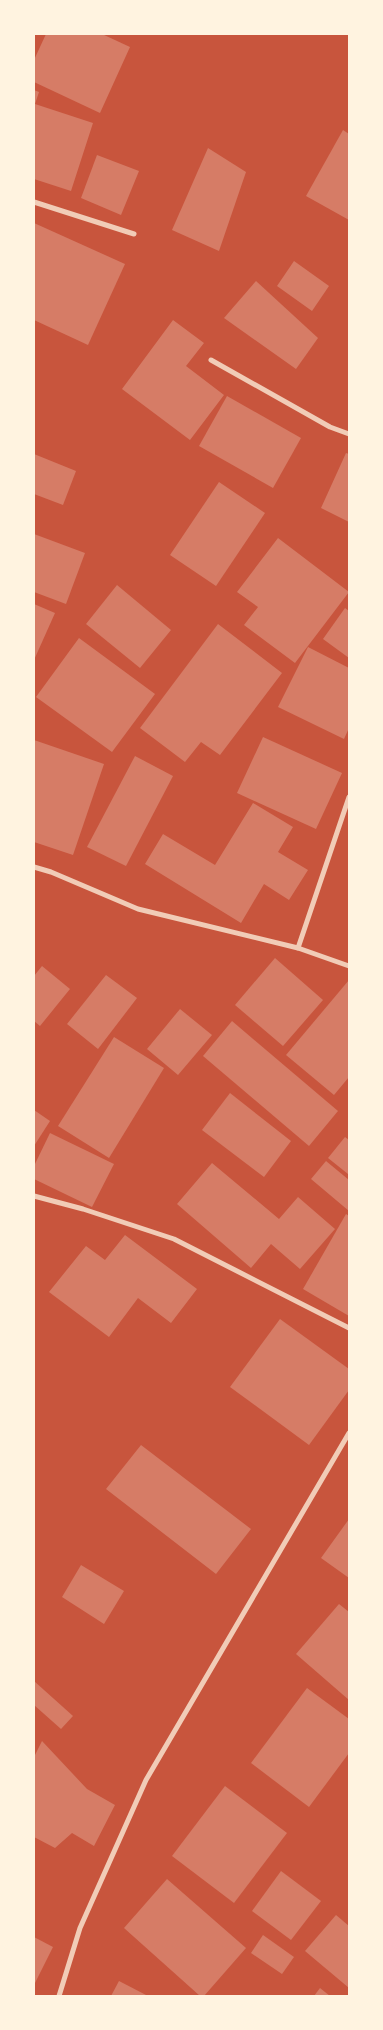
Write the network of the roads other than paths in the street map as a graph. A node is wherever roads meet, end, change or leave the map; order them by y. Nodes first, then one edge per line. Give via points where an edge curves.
1 (34, 202) edge
2 (134, 234) dead end
3 (211, 360) dead end
4 (349, 434) edge
5 (349, 797) edge
6 (34, 867) edge
7 (298, 948) junction
8 (349, 966) edge
9 (34, 1196) edge
10 (349, 1328) edge
11 (349, 1433) edge
12 (58, 1996) edge

1 - 2 street
3 - 4 street via 330,427
5 - 7 street
6 - 7 street via 138,908
7 - 8 street
9 - 10 street via 174,1239
11 - 12 street via 146,1780 80,1928

